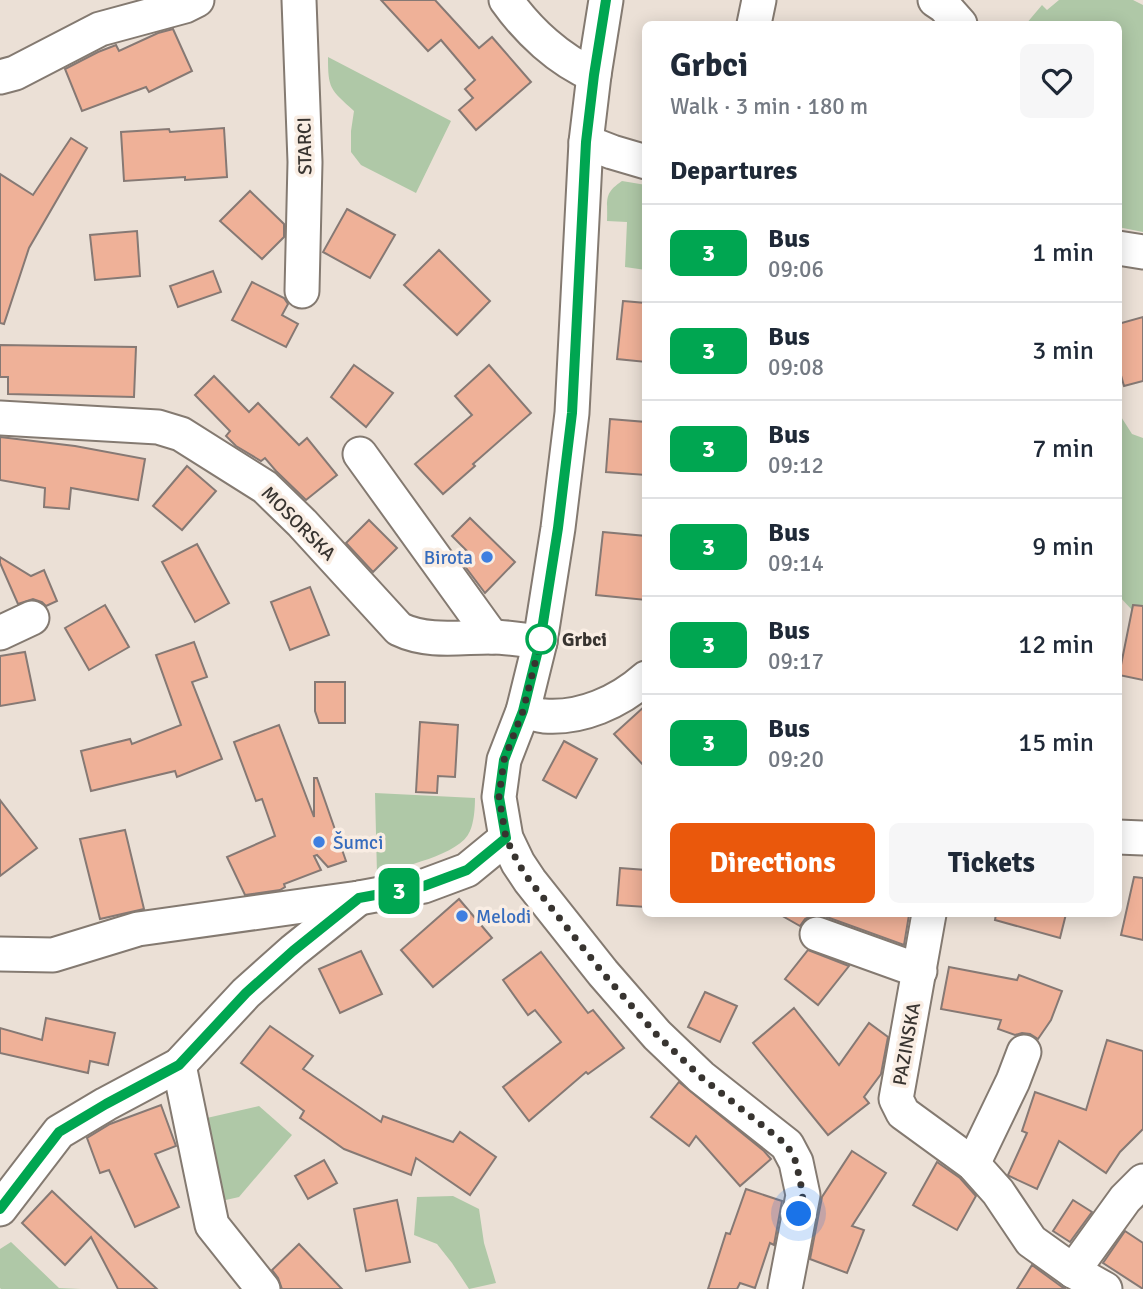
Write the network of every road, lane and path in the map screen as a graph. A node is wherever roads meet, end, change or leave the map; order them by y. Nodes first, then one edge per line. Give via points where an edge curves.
1 (197, 0) edge
2 (299, 0) edge
3 (506, 0) edge
4 (606, 0) edge
5 (759, 0) edge
6 (935, 0) edge
7 (755, 21) edge
8 (957, 21) edge
9 (594, 75) junction
10 (0, 77) edge
11 (586, 142) junction
12 (642, 161) edge
13 (1122, 248) edge
14 (1143, 252) edge
15 (302, 291) dead end
16 (0, 418) edge
17 (360, 454) dead end
18 (32, 618) dead end
19 (0, 633) edge
20 (492, 637) junction
21 (540, 642) junction
22 (642, 682) edge
23 (523, 711) junction
24 (1122, 837) edge
25 (506, 838) junction
26 (1143, 838) edge
27 (359, 898) junction
28 (929, 917) edge
29 (817, 934) dead end
30 (0, 954) edge
31 (920, 971) junction
32 (1024, 1052) dead end
33 (179, 1065) junction
34 (973, 1164) junction
35 (1143, 1181) edge
36 (0, 1209) edge
37 (1073, 1271) junction
38 (263, 1289) edge
39 (785, 1289) edge
40 (1105, 1289) edge

1 - 10 street via 100,29
2 - 15 street, STARCI via 305,162
3 - 9 street via 562,57
4 - 9 street
5 - 7 street
6 - 8 street
9 - 11 street
11 - 12 street
11 - 21 street via 572,413
13 - 14 street
16 - 20 street, MOSORSKA via 158,427 181,434 265,487 399,629 448,639
17 - 20 street
18 - 19 street
20 - 21 street, MOSORSKA
21 - 23 street
22 - 23 street via 606,704 572,715
23 - 25 street via 504,760 499,797
24 - 26 street
25 - 27 street via 467,870 424,886
25 - 39 street via 530,881 657,1035 701,1077 787,1145 803,1195
27 - 30 street via 138,929 53,955
27 - 33 street via 246,993
28 - 31 street, PAZINSKA
29 - 31 street
31 - 34 street, PAZINSKA via 896,1099 903,1113
32 - 34 street
33 - 36 street via 59,1132
33 - 38 street via 212,1226
34 - 37 street, PAZINSKA via 1031,1241
35 - 37 street
37 - 40 street, PAZINSKA

